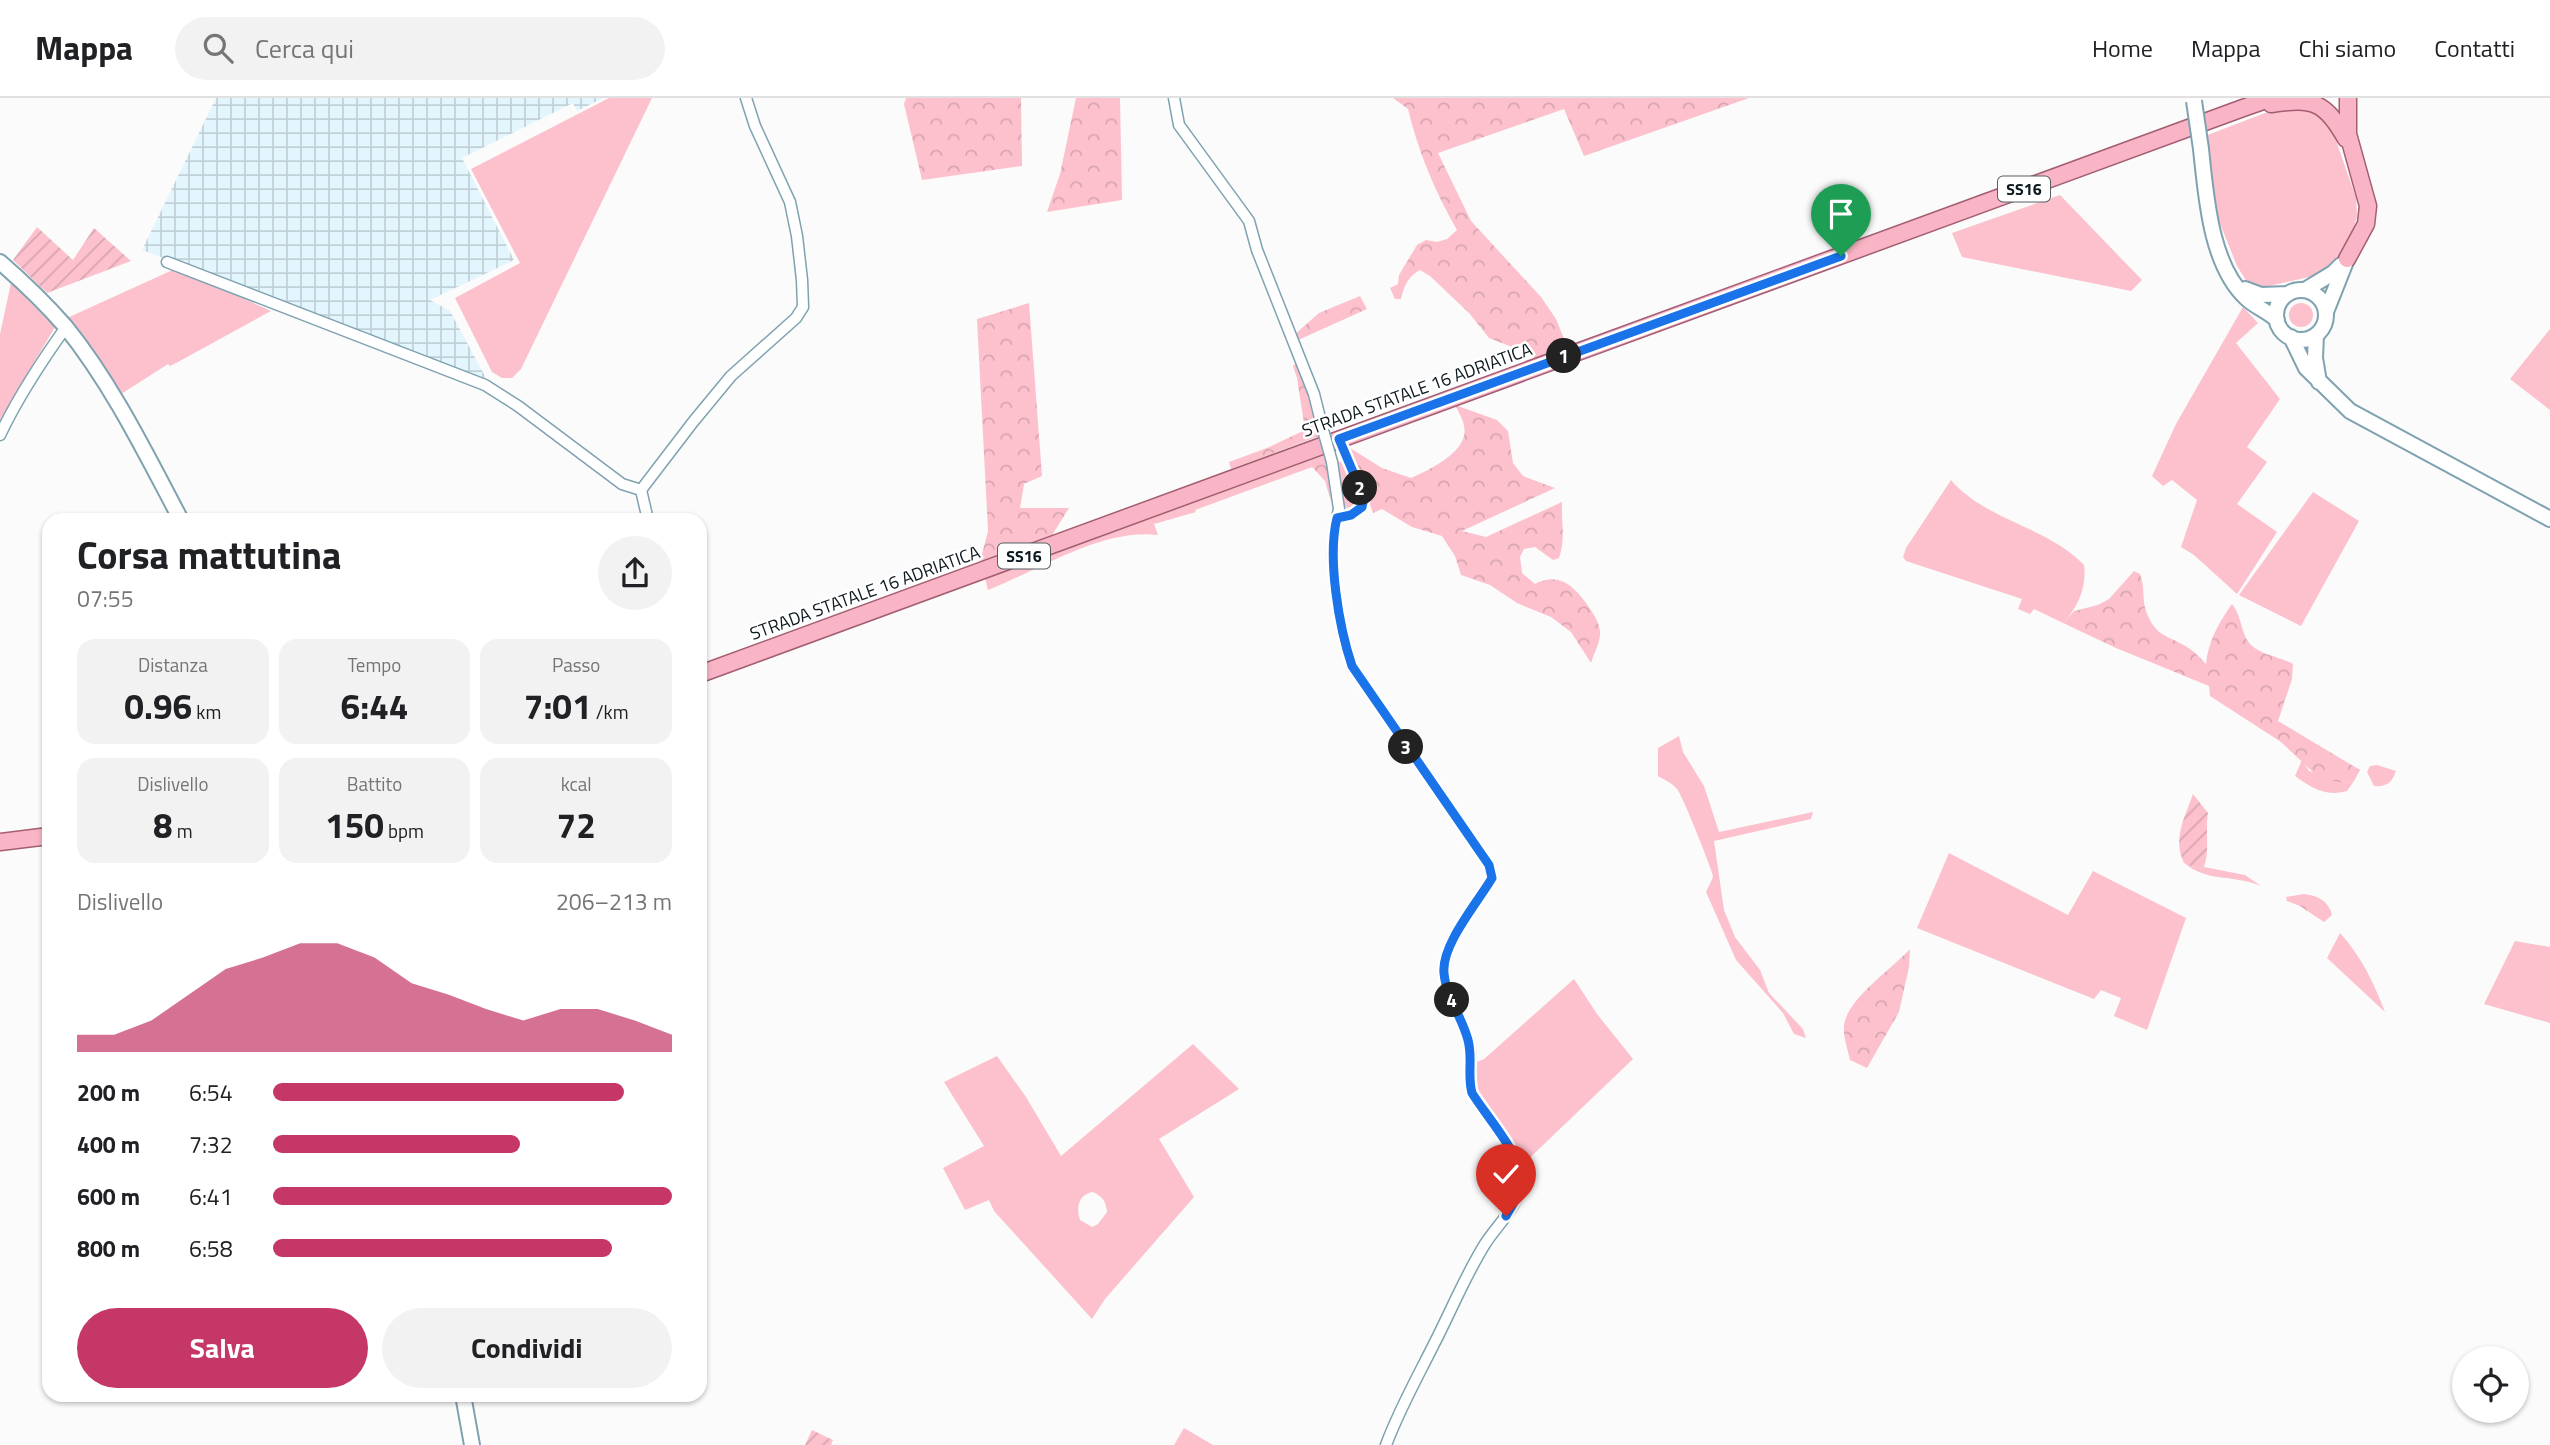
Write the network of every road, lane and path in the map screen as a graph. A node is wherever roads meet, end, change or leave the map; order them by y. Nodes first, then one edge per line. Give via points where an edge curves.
1 (746, 98) edge
2 (1174, 98) edge
3 (2268, 98) edge
4 (2348, 98) edge
5 (2194, 100) edge
6 (2243, 108) junction
7 (2351, 147) junction
8 (2347, 259) junction
9 (0, 262) edge
10 (167, 262) dead end
11 (2234, 282) junction
12 (2305, 290) junction
13 (2288, 294) junction
14 (2326, 312) junction
15 (2277, 320) junction
16 (66, 327) junction
17 (2316, 335) junction
18 (2291, 337) junction
19 (2319, 382) junction
20 (0, 435) edge
21 (1343, 438) junction
22 (641, 490) junction
23 (177, 513) edge
24 (646, 513) edge
25 (1337, 518) junction
26 (2550, 519) edge
27 (707, 671) edge
28 (42, 837) edge
29 (0, 842) edge
30 (464, 1402) edge
31 (472, 1445) edge
32 (1386, 1445) edge

1 - 22 street via 790,202 803,307 731,376
2 - 25 street, bridge via 1179,125 1249,221 1314,394 1332,462
3 - 6 main road
4 - 7 main road
5 - 11 street, bridge via 2211,223
6 - 7 main road via 2291,101 2315,103 2335,119
6 - 21 main road, STRADA STATALE 16 ADRIATICA / SS16
7 - 8 main road via 2368,212
8 - 12 street
8 - 14 street
9 - 16 street
10 - 22 street via 485,385 622,484
11 - 13 street via 2254,294
11 - 15 street via 2246,298
12 - 13 street
12 - 14 street via 2319,297
13 - 15 street via 2278,306
14 - 17 street
15 - 18 street
16 - 20 street
16 - 23 street via 101,376
17 - 18 street via 2304,340
17 - 19 street
18 - 19 street via 2306,368
19 - 26 street via 2363,420
21 - 25 street via 1364,498 1362,507
21 - 27 main road, STRADA STATALE 16 ADRIATICA / SS16
22 - 24 street
25 - 32 street via 1335,572 1352,666 1489,865 1492,878 1448,947 1443,972 1468,1039 1472,1093 1515,1157 1521,1183 1464,1283
28 - 29 main road
30 - 31 street

